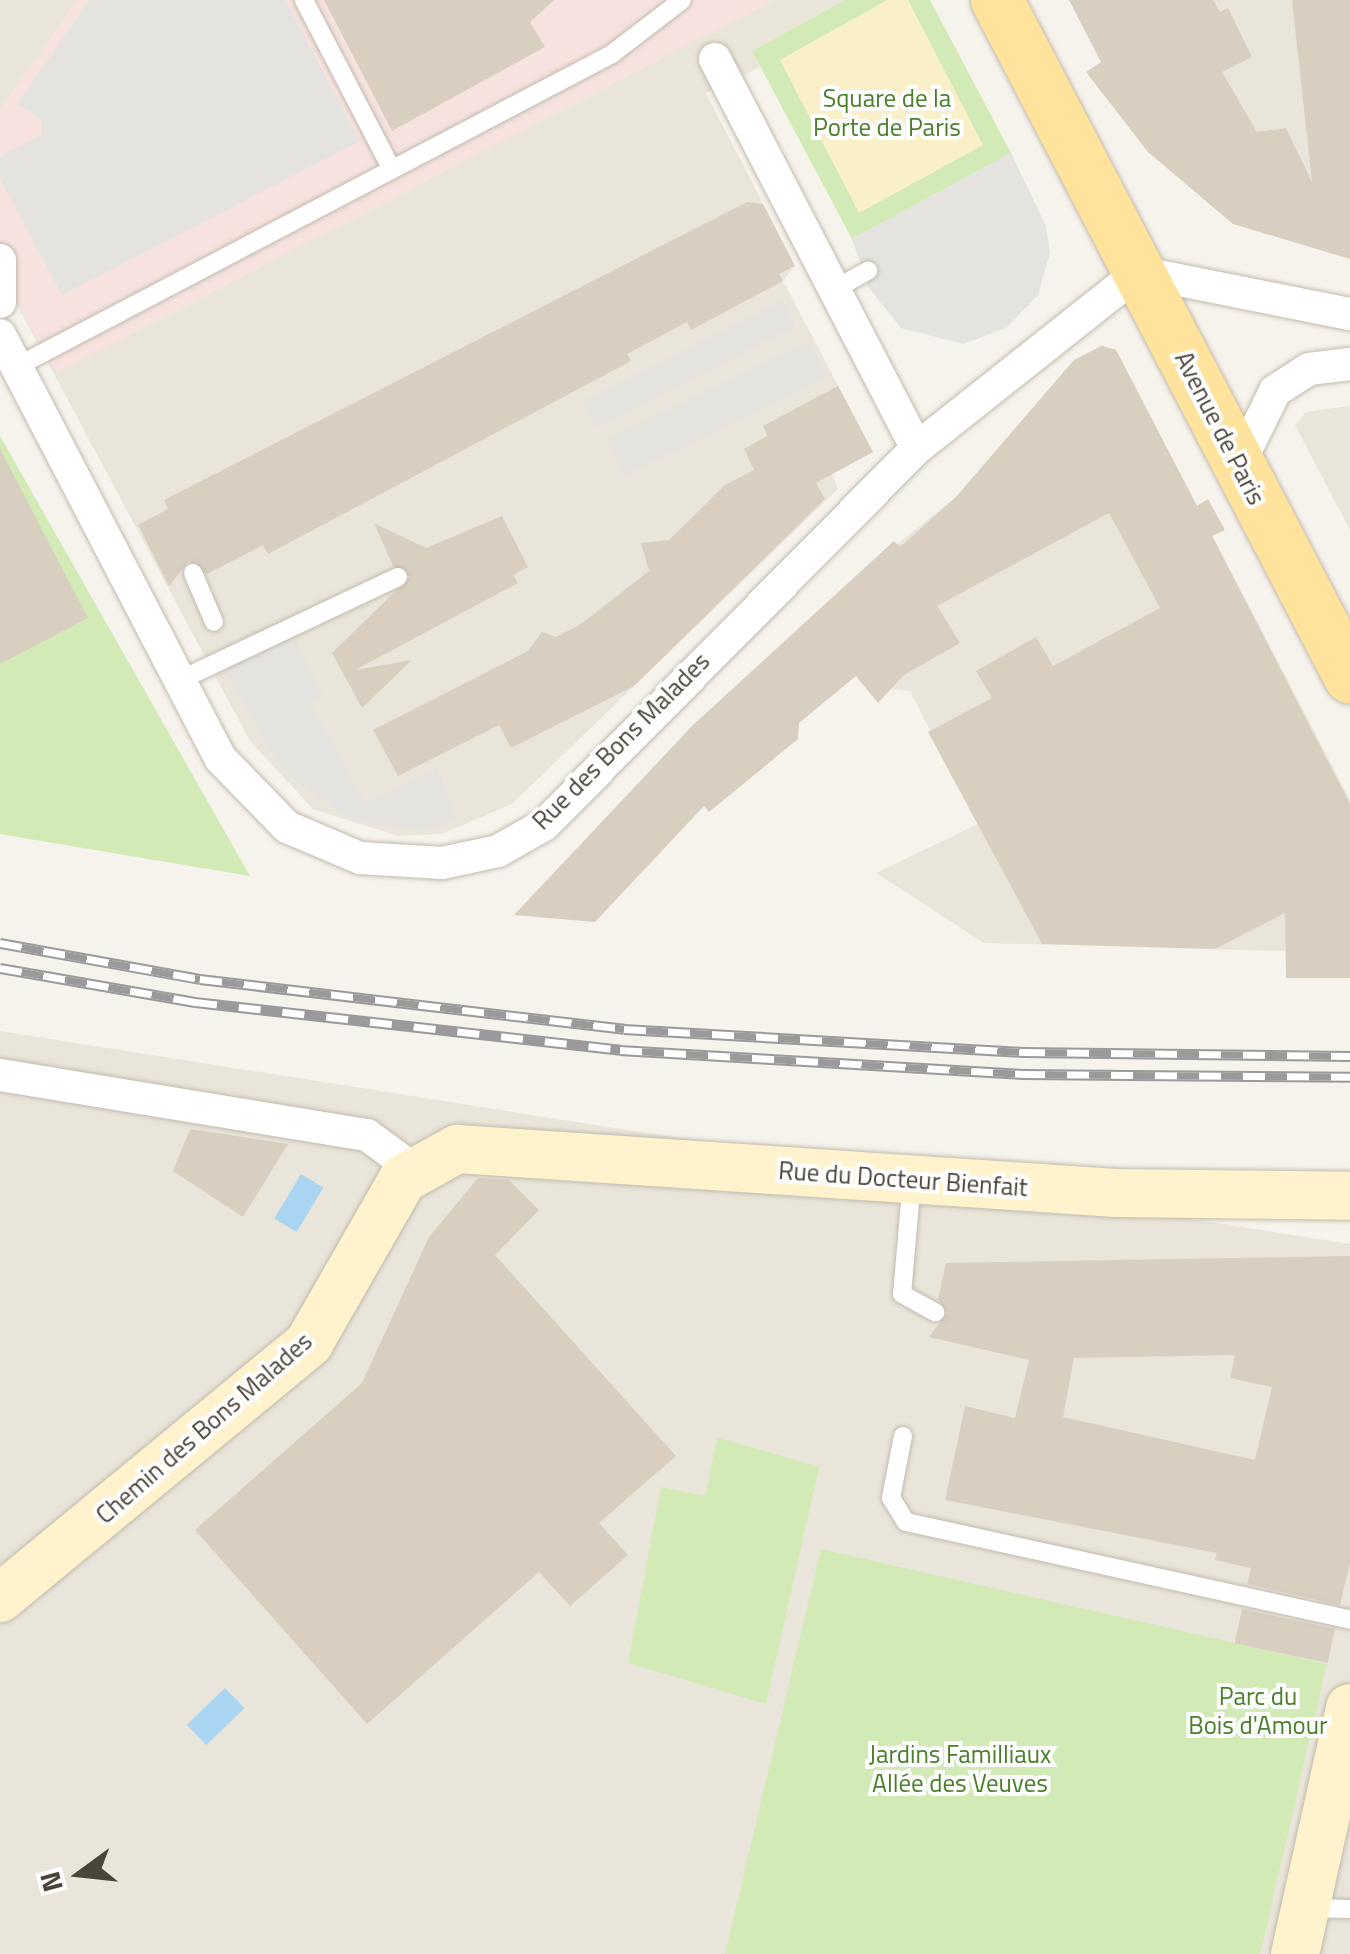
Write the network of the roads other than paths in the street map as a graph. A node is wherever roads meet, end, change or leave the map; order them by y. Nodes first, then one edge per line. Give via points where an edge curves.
1 (304, 0) edge
2 (682, 0) edge
3 (997, 0) edge
4 (715, 59) dead end
5 (392, 170) junction
6 (0, 260) edge
7 (868, 271) dead end
8 (1138, 272) junction
9 (835, 289) junction
10 (0, 302) edge
11 (1350, 314) edge
12 (0, 336) edge
13 (1350, 364) edge
14 (18, 366) junction
15 (917, 448) junction
16 (1239, 464) junction
17 (193, 573) dead end
18 (398, 577) dead end
19 (214, 622) dead end
20 (1350, 678) edge
21 (180, 680) junction
22 (0, 1075) edge
23 (437, 1160) junction
24 (912, 1179) junction
25 (1350, 1196) edge
26 (935, 1312) dead end
27 (904, 1436) dead end
28 (0, 1598) edge
29 (1350, 1620) edge
30 (1350, 1708) edge
31 (1328, 1909) edge
32 (1295, 1954) edge

1 - 5 lane
2 - 5 lane via 612,54
3 - 8 main road, Avenue de Paris
4 - 9 street
5 - 14 lane
6 - 10 street
7 - 9 lane
8 - 11 street
8 - 15 street, Rue des Bons Malades
8 - 16 main road, Avenue de Paris
9 - 15 street
12 - 14 street, Rue des Bons Malades
13 - 16 street via 1309,369 1275,391
14 - 21 street, Rue des Bons Malades
15 - 21 street, Rue des Bons Malades via 544,824 498,851 442,863 360,858 288,827 220,758
16 - 20 main road, Avenue de Paris
17 - 19 lane
18 - 21 lane
22 - 23 street via 367,1136
23 - 24 street, Rue du Docteur Bienfait
23 - 28 street, Chemin des Bons Malades via 403,1179 309,1344
24 - 25 street, Rue du Docteur Bienfait
24 - 26 lane via 902,1294
27 - 29 lane via 891,1498 906,1522
30 - 31 street
31 - 32 street

